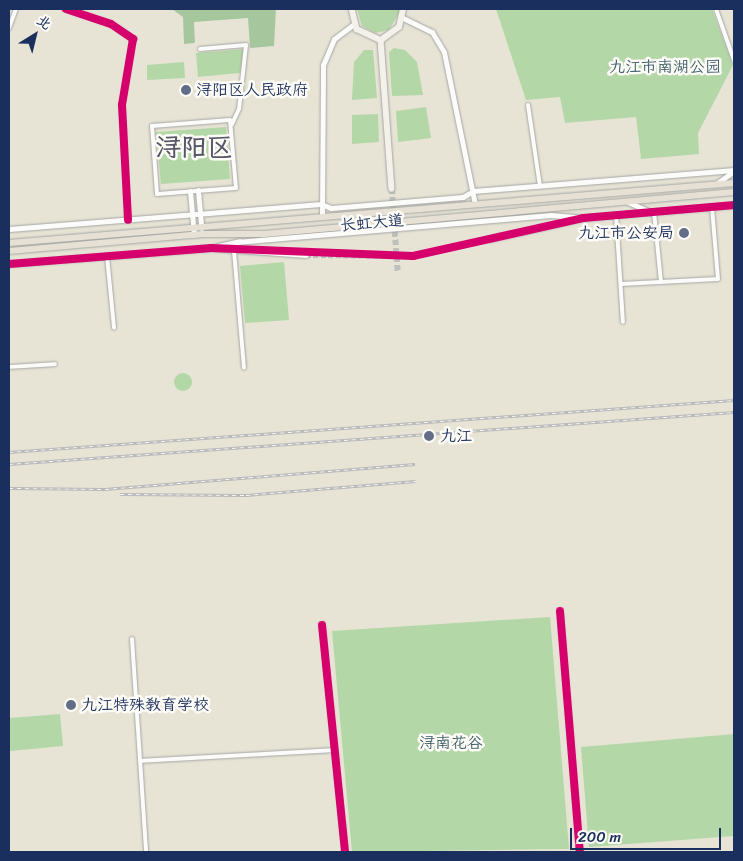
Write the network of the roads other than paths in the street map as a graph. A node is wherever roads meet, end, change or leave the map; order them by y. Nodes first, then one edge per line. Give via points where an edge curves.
1 (16, 9) edge
2 (66, 9) edge
3 (352, 9) edge
4 (403, 9) edge
5 (716, 9) edge
6 (403, 18) junction
7 (354, 24) junction
8 (9, 28) edge
9 (381, 40) junction
10 (200, 49) dead end
11 (734, 60) edge
12 (528, 105) dead end
13 (231, 126) junction
14 (734, 170) edge
15 (734, 183) edge
16 (715, 184) junction
17 (540, 186) junction
18 (392, 188) tunnel mouth
19 (198, 190) junction
20 (190, 191) junction
21 (473, 191) junction
22 (734, 192) edge
23 (734, 200) edge
24 (628, 202) junction
25 (321, 204) junction
26 (475, 204) junction
27 (734, 205) edge
28 (727, 206) junction
29 (712, 207) junction
30 (652, 212) junction
31 (192, 214) junction
32 (200, 214) junction
33 (322, 215) junction
34 (616, 215) junction
35 (583, 218) junction
36 (128, 220) junction
37 (9, 229) edge
38 (198, 231) junction
39 (264, 234) junction
40 (489, 239) tunnel mouth
41 (236, 242) junction
42 (9, 243) edge
43 (211, 248) junction
44 (9, 251) edge
45 (234, 251) junction
46 (306, 255) tunnel mouth
47 (108, 256) junction
48 (9, 264) edge
49 (661, 282) junction
50 (620, 284) junction
51 (623, 322) dead end
52 (114, 328) dead end
53 (56, 364) dead end
54 (9, 366) edge
55 (244, 368) dead end
56 (560, 611) dead end
57 (322, 625) dead end
58 (132, 639) dead end
59 (334, 750) junction
60 (140, 761) junction
61 (146, 852) edge
62 (345, 852) edge
63 (580, 852) edge

1 - 8 street
2 - 36 street via 111,24 133,39 122,104
3 - 7 main road
4 - 6 main road
5 - 11 street
6 - 9 main road via 399,27
6 - 21 street via 432,32 444,52
7 - 9 main road via 364,35
7 - 25 street via 334,39 323,65
9 - 18 main road
10 - 13 street via 246,45 239,109
12 - 17 street
13 - 19 street via 236,188
13 - 20 street via 230,120 152,126 158,194
14 - 16 street
14 - 17 street
15 - 16 highway, 长虹大道
16 - 26 highway, 长虹大道
17 - 21 street
19 - 20 street
19 - 32 street
20 - 31 street
21 - 25 street via 453,198 331,208
21 - 26 street
22 - 24 highway, 长虹大道
23 - 28 street
24 - 30 street
24 - 39 highway, 长虹大道
25 - 32 street
25 - 33 street
26 - 33 highway, 长虹大道
27 - 28 street
28 - 29 street
29 - 30 street
29 - 49 street via 718,279
30 - 34 street
30 - 49 street
31 - 32 street
31 - 36 street
31 - 38 street
32 - 38 street
33 - 38 highway, 长虹大道
34 - 35 street
34 - 50 street
35 - 40 street
35 - 41 street via 551,215
36 - 37 street
38 - 39 highway, 长虹大道
38 - 42 highway, 长虹大道
38 - 44 highway, 长虹大道
39 - 41 street
41 - 43 street
43 - 45 street
43 - 47 street
45 - 46 street
45 - 55 street
47 - 48 street
47 - 52 street
49 - 50 street
50 - 51 street
53 - 54 street
56 - 63 street
57 - 59 street
58 - 60 street
59 - 60 street
59 - 62 street
60 - 61 street

